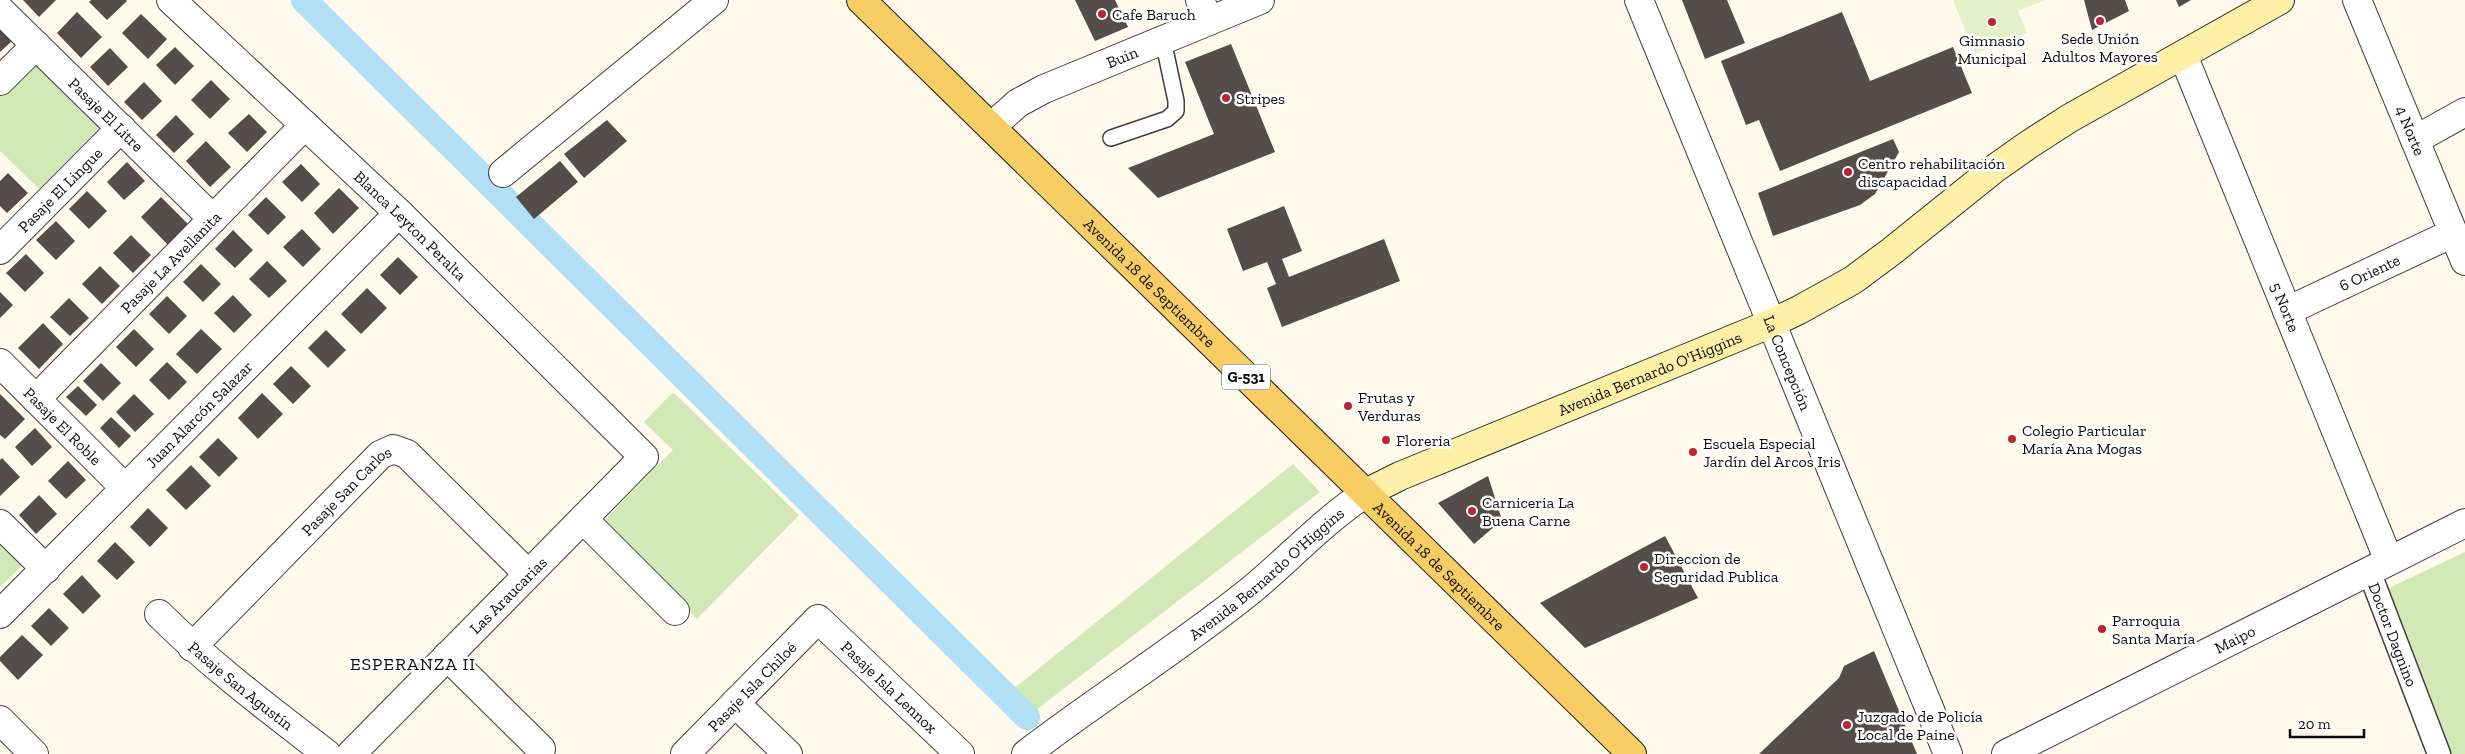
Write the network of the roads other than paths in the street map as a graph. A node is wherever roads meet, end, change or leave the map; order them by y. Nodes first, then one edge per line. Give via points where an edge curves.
1 (172, 0) edge
2 (714, 0) edge
3 (861, 0) edge
4 (1260, 0) edge
5 (1639, 0) edge
6 (2280, 0) edge
7 (2357, 0) edge
8 (0, 10) edge
9 (1204, 11) edge
10 (1163, 40) junction
11 (36, 45) junction
12 (2183, 55) junction
13 (0, 81) edge
14 (2465, 112) edge
15 (305, 125) junction
16 (991, 127) junction
17 (121, 128) junction
18 (1111, 138) dead end
19 (2415, 140) junction
20 (503, 173) dead end
21 (399, 212) junction
22 (213, 219) junction
23 (2453, 233) junction
24 (0, 250) edge
25 (2465, 261) edge
26 (2287, 311) junction
27 (1772, 323) junction
28 (0, 363) edge
29 (36, 399) junction
30 (644, 457) joint
31 (125, 488) junction
32 (1366, 493) junction
33 (583, 519) junction
34 (2465, 523) edge
35 (0, 524) edge
36 (2379, 566) junction
37 (46, 568) junction
38 (528, 574) junction
39 (675, 611) dead end
40 (0, 614) edge
41 (160, 614) dead end
42 (818, 619) joint
43 (192, 647) junction
44 (448, 656) junction
45 (735, 702) junction
46 (0, 720) edge
47 (1037, 746) edge
48 (541, 749) dead end
49 (34, 754) edge
50 (326, 754) edge
51 (351, 754) edge
52 (684, 754) edge
53 (788, 754) edge
54 (960, 754) edge
55 (1632, 754) edge
56 (1948, 754) edge
57 (2006, 754) edge
58 (2439, 754) edge

1 - 15 street, Blanca Leyton Peralta
2 - 20 street
3 - 16 main road, Avenida 18 de Septiembre / G-531
4 - 9 street, Buin
5 - 27 street, La Concepción
6 - 12 main road, Avenida Bernardo O'Higgins
7 - 19 street, 4 Norte
8 - 11 street, Pasaje El Litre
9 - 10 street, Buin
10 - 16 street, Buin via 1030,96
10 - 18 lane via 1176,111 1167,119
11 - 13 street
11 - 17 street, Pasaje El Litre
12 - 26 street, 5 Norte
12 - 27 main road, Avenida Bernardo O'Higgins via 2028,145 1853,280
14 - 19 street
15 - 21 street, Blanca Leyton Peralta
15 - 22 street, Pasaje La Avellanita
16 - 32 main road, Avenida 18 de Septiembre / G-531
17 - 22 street, Pasaje El Litre
17 - 24 street, Pasaje El Lingue
19 - 23 street, 4 Norte
21 - 30 street, Blanca Leyton Peralta
21 - 31 street, Juan Alarcón Salazar
22 - 29 street, Pasaje La Avellanita
23 - 25 street, 4 Norte
23 - 26 street, 6 Oriente
26 - 36 street, 5 Norte
27 - 32 main road, Avenida Bernardo O'Higgins via 1400,476
27 - 56 street, La Concepción
28 - 29 street, Pasaje El Roble
29 - 31 street, Pasaje El Roble
30 - 33 street, Las Araucarias
31 - 37 street, Juan Alarcón Salazar
32 - 47 street, Avenida Bernardo O'Higgins via 1336,513 1221,613
32 - 55 main road, Avenida 18 de Septiembre / G-531
33 - 38 street, Las Araucarias
33 - 39 street
34 - 36 street, Maipo
35 - 37 street
36 - 57 street, Maipo
36 - 58 street, Doctor Dagnino
37 - 40 street, Juan Alarcón Salazar
38 - 43 street, Pasaje San Carlos via 407,454 393,449 380,455
38 - 44 street, Las Araucarias
41 - 43 street, Pasaje San Agustín
42 - 45 street, Pasaje Isla Chiloé
42 - 54 street, Pasaje Isla Lennox
43 - 50 street, Pasaje San Agustín
44 - 48 street
44 - 51 street, Las Araucarias
45 - 52 street, Pasaje Isla Chiloé
45 - 53 street
46 - 49 street

